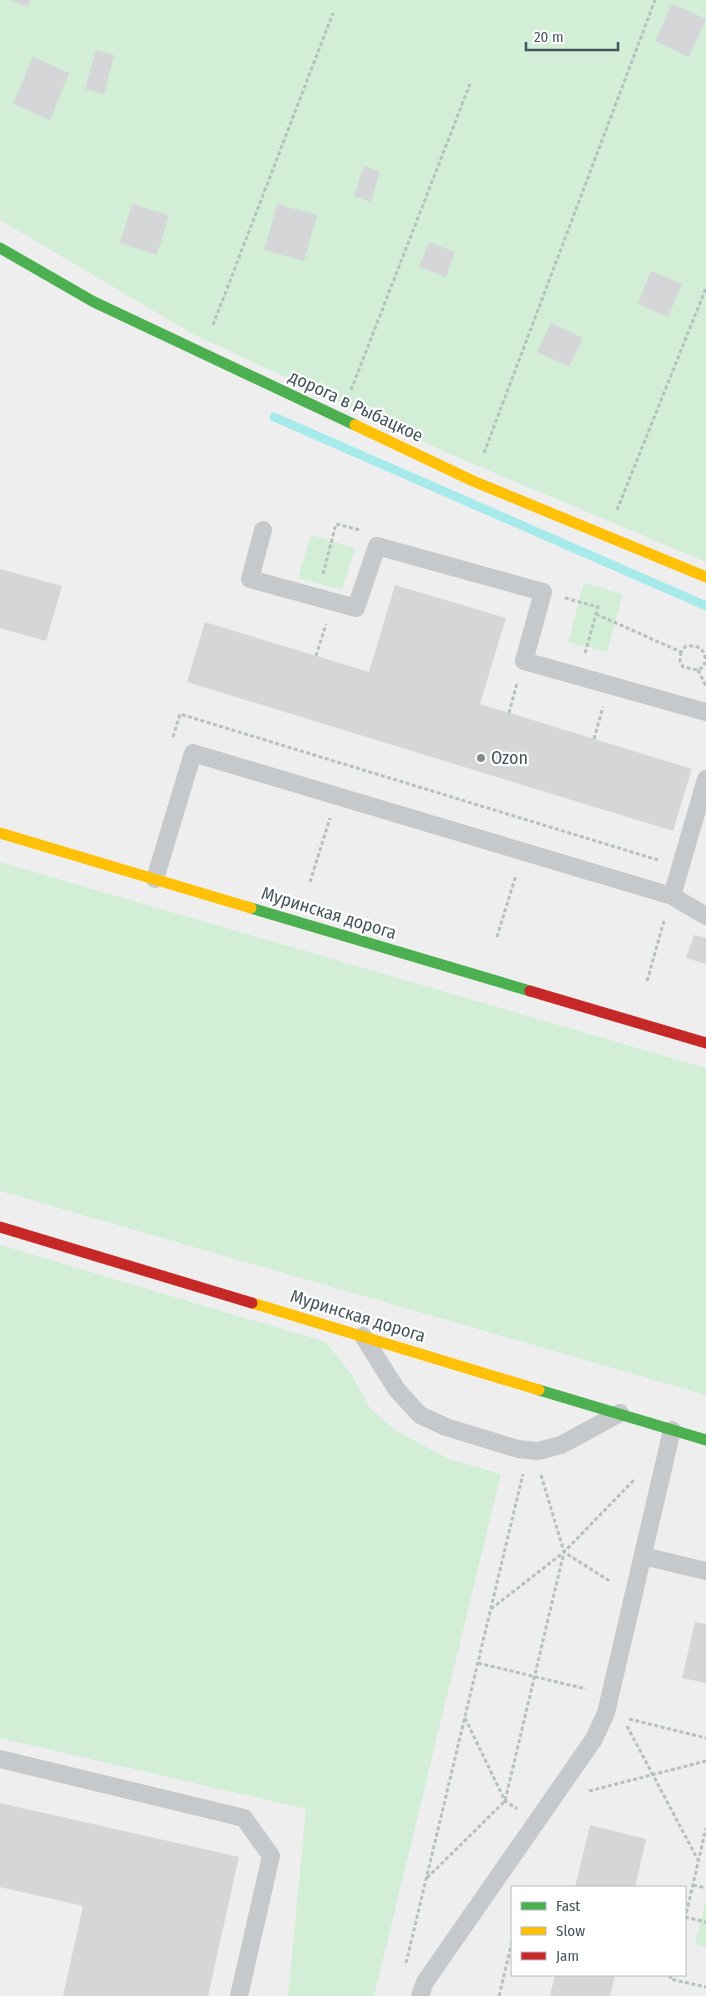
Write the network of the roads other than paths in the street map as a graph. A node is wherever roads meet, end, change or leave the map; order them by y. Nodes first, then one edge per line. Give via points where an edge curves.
1 (0, 248) edge
2 (263, 530) dead end
3 (706, 577) edge
4 (706, 712) edge
5 (706, 779) edge
6 (0, 833) edge
7 (154, 879) junction
8 (672, 896) junction
9 (706, 916) edge
10 (706, 1044) edge
11 (0, 1227) edge
12 (363, 1336) junction
13 (620, 1413) junction
14 (672, 1430) junction
15 (706, 1440) edge
16 (643, 1556) junction
17 (706, 1571) edge
18 (0, 1759) edge
19 (239, 1996) edge
20 (420, 1996) edge

1 - 3 street, дорога в Рыбацкое via 94,302 473,481
2 - 4 lane via 250,579 356,608 377,546 543,592 524,661
5 - 8 lane
6 - 7 street, Муринская дорога
7 - 8 lane via 193,753
7 - 10 street, Муринская дорога
8 - 9 lane
11 - 12 street, Муринская дорога
12 - 13 street, Муринская дорога
12 - 13 lane via 398,1390 420,1414 446,1427 518,1450 538,1451 561,1445
13 - 14 street, Муринская дорога
14 - 15 street, Муринская дорога
14 - 16 lane
16 - 17 lane
16 - 20 lane via 606,1713 594,1739 425,1982
18 - 19 lane via 244,1818 272,1856

